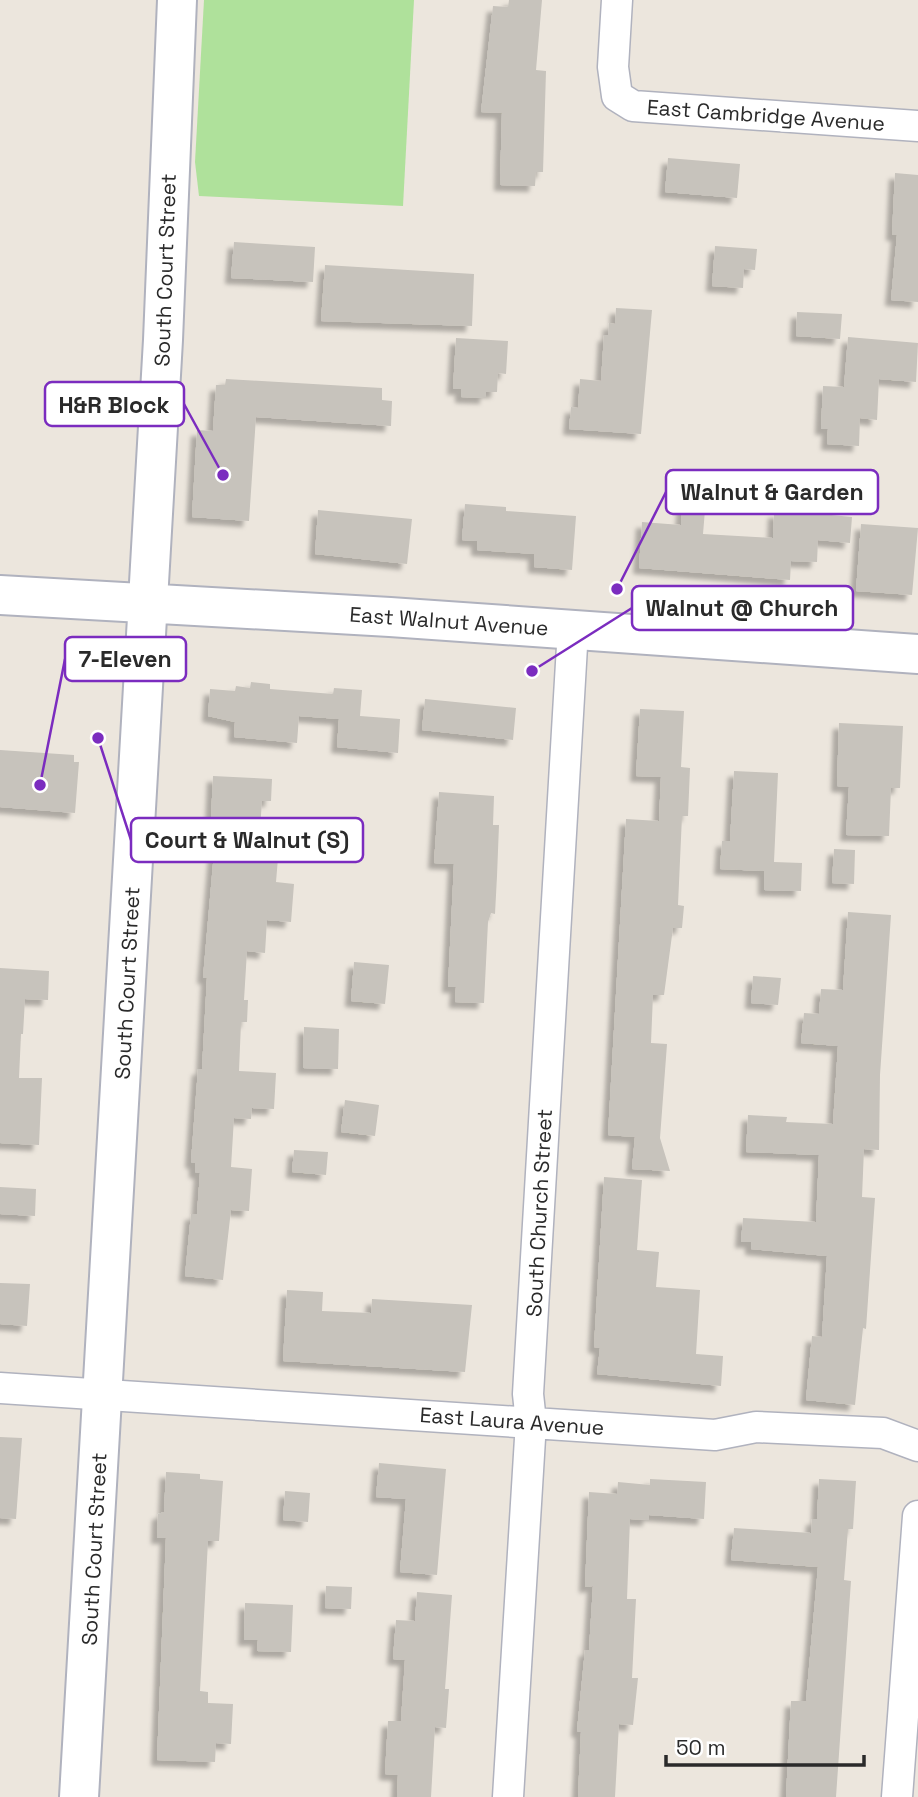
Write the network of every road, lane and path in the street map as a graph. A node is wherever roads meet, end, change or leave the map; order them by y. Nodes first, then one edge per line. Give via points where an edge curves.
1 (177, 0) edge
2 (617, 0) edge
3 (918, 126) edge
4 (0, 595) edge
5 (147, 604) junction
6 (573, 629) junction
7 (918, 654) edge
8 (0, 1388) edge
9 (103, 1394) junction
10 (531, 1422) junction
11 (918, 1446) edge
12 (918, 1516) edge
13 (79, 1797) edge
14 (508, 1797) edge
15 (897, 1797) edge

1 - 5 street, South Court Street
2 - 3 street, East Cambridge Avenue via 613,67 617,96 633,106
4 - 5 street, East Walnut Avenue
5 - 6 street, East Walnut Avenue
5 - 9 street, South Court Street
6 - 7 street, East Walnut Avenue
6 - 10 street, South Church Street via 529,1380
8 - 9 street, East Laura Avenue
9 - 10 street, East Laura Avenue
9 - 13 street, South Court Street
10 - 11 street, East Laura Avenue via 715,1435 756,1427 883,1433
10 - 14 street, South Church Street
12 - 15 street

